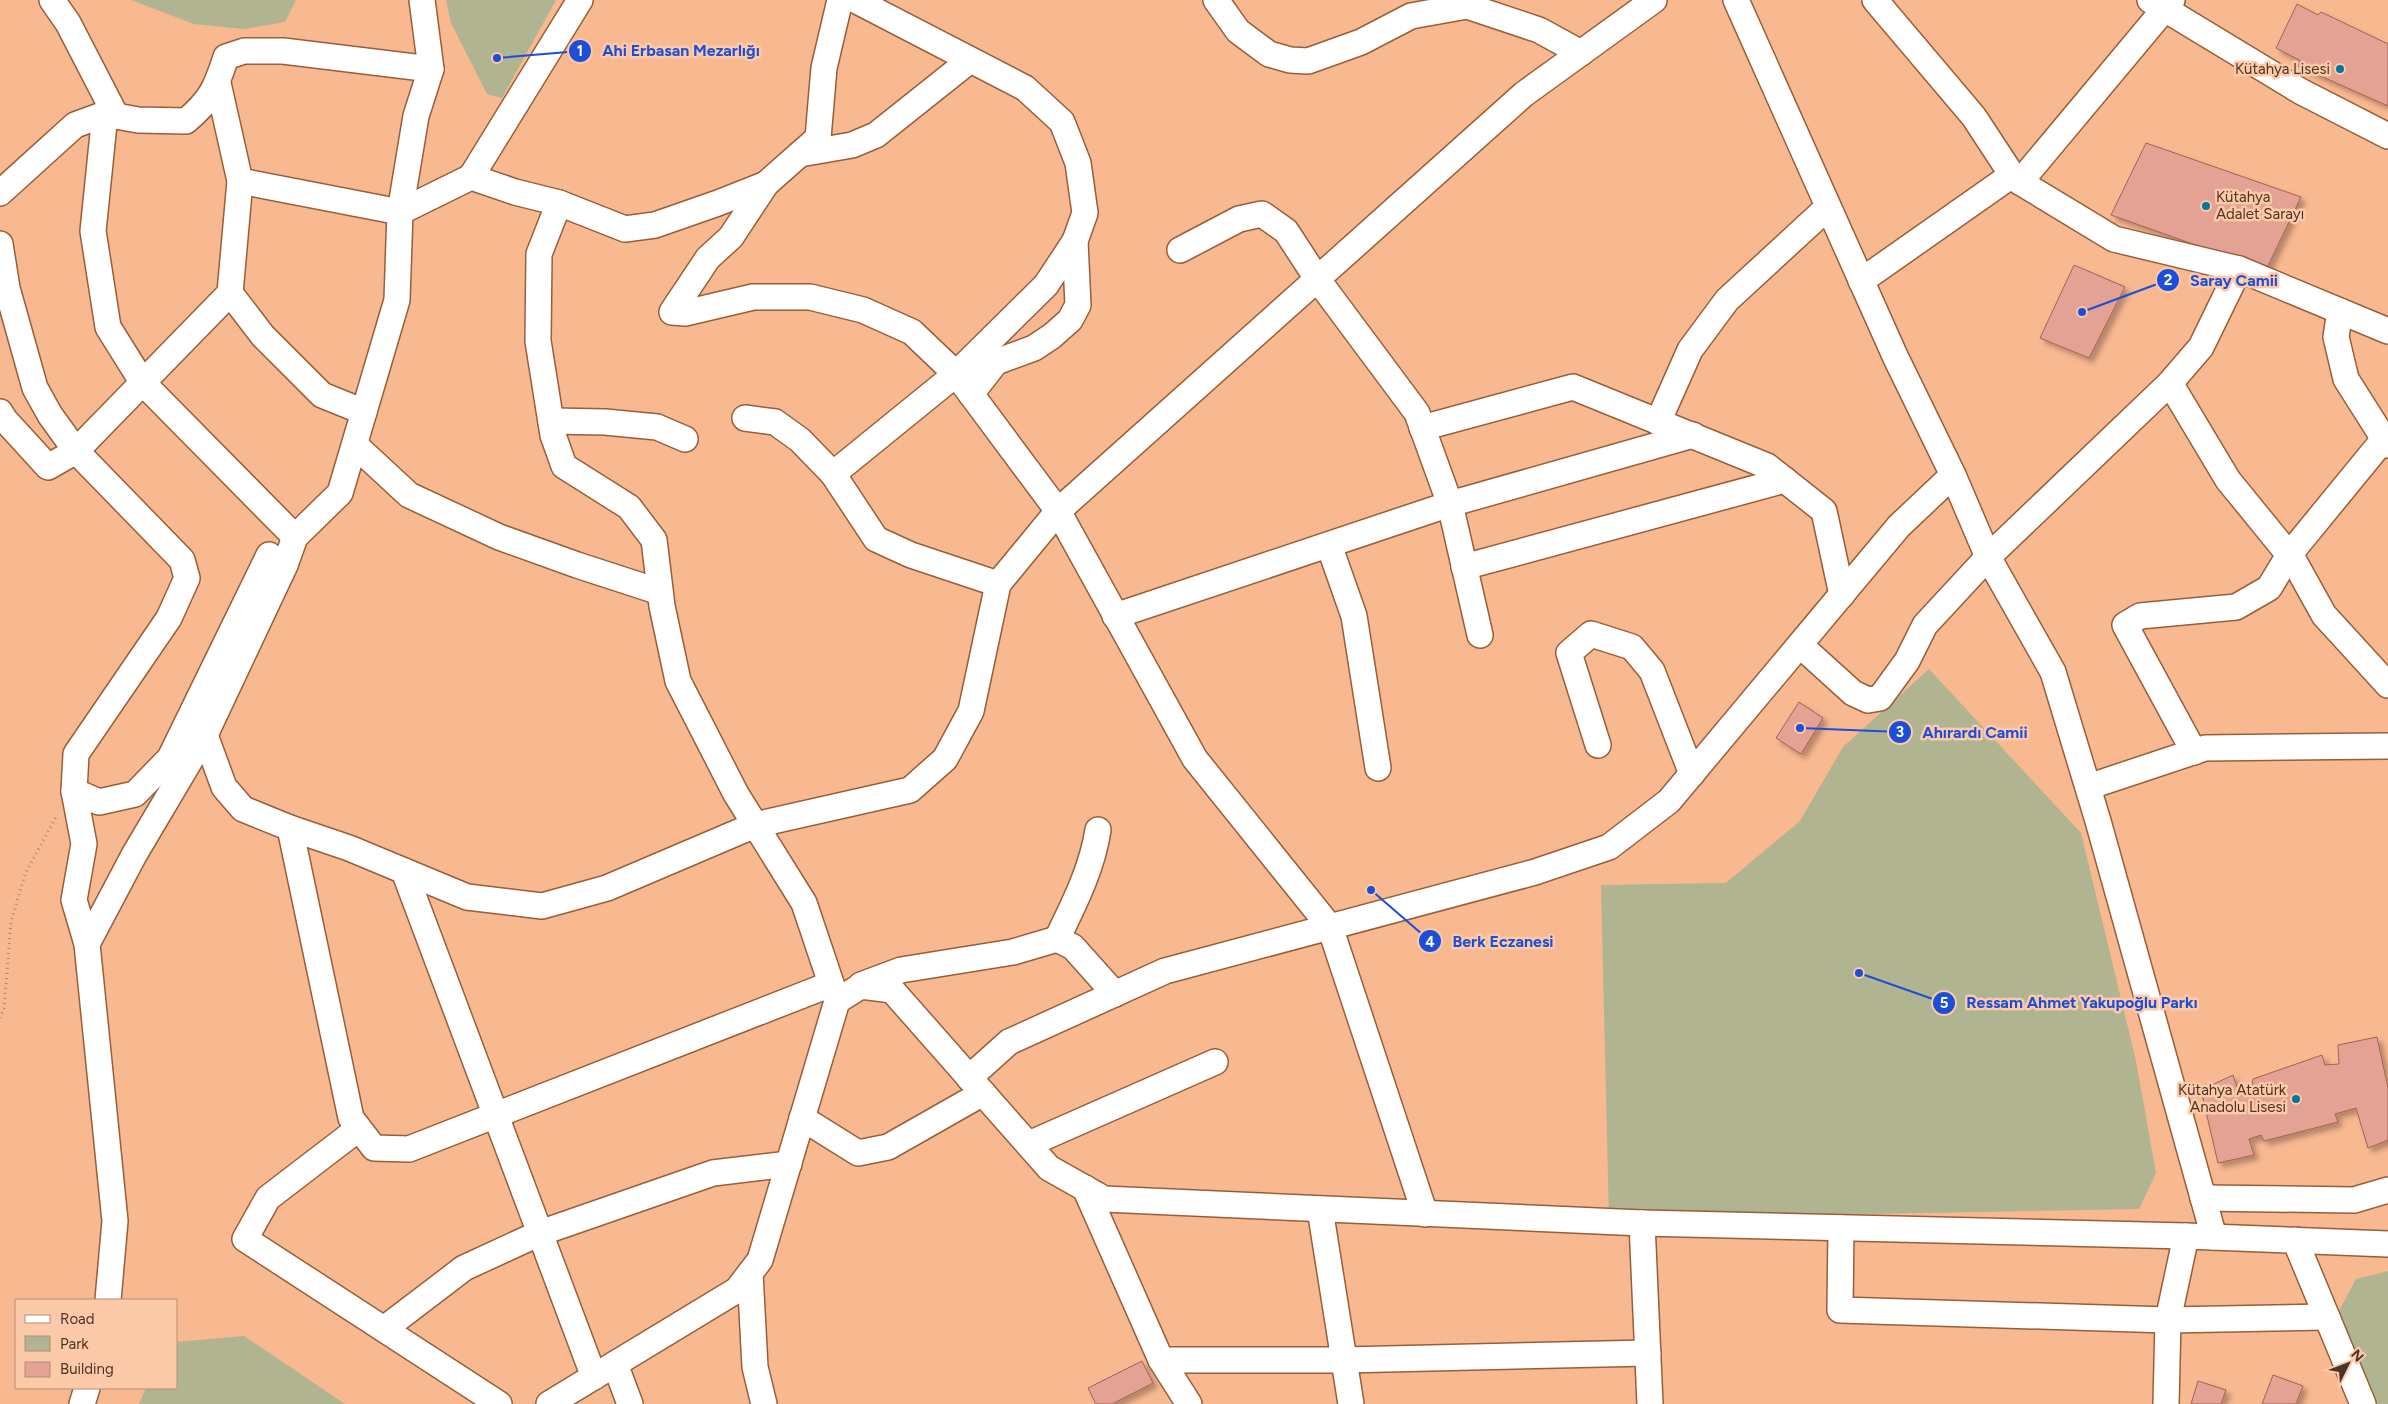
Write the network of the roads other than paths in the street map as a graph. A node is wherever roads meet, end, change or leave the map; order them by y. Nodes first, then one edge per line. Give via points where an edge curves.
1 (52, 0) edge
2 (422, 0) edge
3 (580, 0) edge
4 (840, 0) edge
5 (855, 0) edge
6 (1216, 0) edge
7 (1654, 0) edge
8 (1736, 0) edge
9 (1875, 0) edge
10 (2161, 3) edge
11 (1411, 8) edge
12 (1581, 53) junction
13 (969, 61) junction
14 (431, 69) junction
15 (218, 82) junction
16 (110, 115) junction
17 (2388, 136) edge
18 (800, 154) junction
19 (471, 177) junction
20 (2016, 179) junction
21 (240, 181) junction
22 (766, 184) junction
23 (0, 193) edge
24 (559, 203) junction
25 (1828, 207) junction
26 (400, 212) junction
27 (1075, 241) junction
28 (0, 244) edge
29 (1180, 250) dead end
30 (2239, 269) junction
31 (1318, 280) junction
32 (1861, 281) junction
33 (230, 293) junction
34 (2340, 311) junction
35 (2388, 331) edge
36 (956, 374) junction
37 (143, 383) junction
38 (2170, 383) junction
39 (971, 394) junction
40 (0, 412) edge
41 (364, 412) junction
42 (745, 418) dead end
43 (551, 421) junction
44 (1658, 422) junction
45 (1422, 428) junction
46 (1693, 435) junction
47 (685, 439) dead end
48 (2386, 442) edge
49 (355, 445) junction
50 (76, 451) junction
51 (832, 474) junction
52 (1952, 476) junction
53 (1785, 480) junction
54 (1450, 504) junction
55 (1058, 511) junction
56 (295, 537) junction
57 (1329, 545) junction
58 (2289, 555) junction
59 (1988, 557) junction
60 (285, 565) junction
61 (1464, 567) junction
62 (998, 584) junction
63 (660, 592) junction
64 (1842, 595) junction
65 (1115, 616) junction
66 (1480, 635) dead end
67 (1800, 645) junction
68 (2388, 685) edge
69 (205, 735) junction
70 (1598, 745) dead end
71 (2388, 746) edge
72 (2194, 752) junction
73 (1378, 768) dead end
74 (1692, 774) junction
75 (2088, 787) junction
76 (74, 791) junction
77 (755, 825) junction
78 (290, 828) junction
79 (1098, 830) dead end
80 (404, 870) junction
81 (1330, 927) junction
82 (1057, 939) junction
83 (87, 944) junction
84 (861, 986) junction
85 (834, 993) junction
86 (1115, 994) junction
87 (1215, 1062) dead end
88 (976, 1086) junction
89 (496, 1115) junction
90 (802, 1118) junction
91 (358, 1129) junction
92 (1029, 1144) junction
93 (788, 1164) junction
94 (1085, 1188) junction
95 (2388, 1190) edge
96 (2204, 1198) junction
97 (1320, 1209) junction
98 (1425, 1214) junction
99 (1642, 1223) junction
100 (1841, 1228) junction
101 (540, 1233) junction
102 (2186, 1236) junction
103 (2214, 1237) junction
104 (2295, 1240) junction
105 (2388, 1244) edge
106 (750, 1273) junction
107 (108, 1299) edge
108 (2327, 1317) junction
109 (2168, 1320) junction
110 (384, 1329) junction
111 (1648, 1353) junction
112 (1161, 1360) junction
113 (1344, 1360) junction
114 (605, 1371) junction
115 (86, 1389) edge
116 (82, 1404) edge
117 (499, 1404) edge
118 (549, 1404) edge
119 (630, 1404) edge
120 (764, 1404) edge
121 (1189, 1404) edge
122 (1351, 1404) edge
123 (1650, 1404) edge
124 (2166, 1404) edge
125 (2363, 1404) edge

1 - 16 street via 68,23
2 - 14 street
3 - 19 street
4 - 18 street via 824,68 818,138
5 - 13 street
6 - 11 street via 1238,31 1269,54 1308,61 1361,42
7 - 12 street
8 - 25 street
9 - 20 street via 1974,117
10 - 17 street via 2300,92
10 - 20 street
11 - 12 street via 1467,6 1538,30
12 - 31 street via 1524,94
13 - 18 street via 876,135 852,145
13 - 27 street via 1025,88 1062,122 1078,163 1085,212
14 - 15 street via 283,51 244,51 226,57
14 - 26 street via 416,116
15 - 16 street via 206,104 186,122
15 - 21 street
16 - 23 street via 75,126
16 - 37 street via 93,231 108,327
18 - 22 street
19 - 24 street
19 - 26 street
20 - 30 street via 2114,239
20 - 32 street
21 - 26 street
21 - 33 street
22 - 24 street via 655,225 625,230
22 - 36 street via 731,237 708,258 672,312 685,313 753,298 810,297 864,310 912,332
24 - 43 street via 539,254 538,341
25 - 32 street
25 - 44 street via 1727,300 1690,350
26 - 41 street via 397,300
27 - 36 street via 1046,285
27 - 39 street via 1078,305 1070,320 1034,348 996,362
28 - 50 street via 7,288 35,388
29 - 31 street via 1239,219 1262,214 1286,232
30 - 34 street
30 - 38 street via 2201,347
31 - 45 street via 1417,413
31 - 55 street
32 - 52 street
33 - 37 street
33 - 41 street via 262,336 322,395
34 - 35 street
34 - 48 street via 2336,337 2346,379
36 - 39 street
36 - 51 street
37 - 50 street
37 - 56 street
38 - 58 street via 2228,480
38 - 59 street
39 - 55 street
40 - 50 street via 48,467
41 - 49 street
42 - 51 street via 775,422 800,440
43 - 47 street via 657,427
43 - 63 street via 564,466 629,507 654,540
44 - 45 street via 1573,387
44 - 46 street
45 - 54 street
46 - 53 street via 1768,466
46 - 54 street
48 - 58 street
49 - 56 street via 340,494
49 - 63 street via 409,495 499,537
50 - 76 street via 182,560 187,578 169,618 76,754
51 - 62 street via 876,539 911,555
52 - 59 street
52 - 64 street via 1899,526
53 - 61 street
53 - 64 street via 1824,511
54 - 57 street
54 - 61 street
55 - 62 street
55 - 65 street
56 - 60 street
57 - 65 street
57 - 73 street via 1354,616
58 - 68 street via 2324,615
58 - 72 street via 2270,588 2236,606 2140,616 2125,625
59 - 67 street via 1925,625 1907,661 1880,698 1868,700 1852,693
59 - 75 street via 2053,672
60 - 69 street
60 - 76 street via 269,555 170,758 135,794 99,802
61 - 66 street
62 - 77 street via 971,711 945,759 910,790
63 - 77 street via 678,681
64 - 67 street
65 - 81 street via 1194,759
67 - 74 street
69 - 78 street via 224,787 243,809
69 - 83 street via 134,854
70 - 74 street via 1569,653 1592,634 1632,647 1652,671
71 - 72 street via 2205,748
72 - 75 street
74 - 81 street via 1669,800 1609,847 1535,872
75 - 96 street
76 - 83 street via 84,844 74,900
77 - 80 street via 607,888 542,906 467,897
77 - 85 street via 804,903
78 - 80 street
78 - 91 street via 351,1118
79 - 82 street via 1076,901
80 - 89 street
81 - 86 street via 1165,971
81 - 98 street
82 - 84 street via 1013,952 901,970
82 - 86 street via 1073,947
83 - 107 street via 115,1221
84 - 85 street
84 - 88 street via 892,990
85 - 89 street
85 - 90 street
86 - 88 street via 1010,1042
87 - 92 street
88 - 90 street via 888,1148 858,1153
88 - 92 street
89 - 91 street via 408,1149 374,1148
89 - 101 street
90 - 93 street
91 - 110 street via 268,1198 245,1239
92 - 94 street via 1049,1168
93 - 101 street via 713,1173
93 - 106 street via 760,1260
94 - 97 street via 1104,1199
94 - 112 street
95 - 96 street via 2354,1200
96 - 103 street
97 - 98 street
97 - 113 street
98 - 99 street
99 - 100 street
99 - 111 street
100 - 102 street
100 - 109 street via 1840,1310
101 - 110 street via 464,1268
101 - 114 street
102 - 103 street
102 - 109 street
103 - 104 street
104 - 105 street
104 - 108 street
106 - 114 street via 737,1290
106 - 120 street via 755,1368
108 - 109 street
108 - 125 street
109 - 124 street
110 - 117 street
111 - 113 street
111 - 123 street
112 - 113 street
112 - 121 street
113 - 122 street
114 - 118 street
114 - 119 street
115 - 116 street

